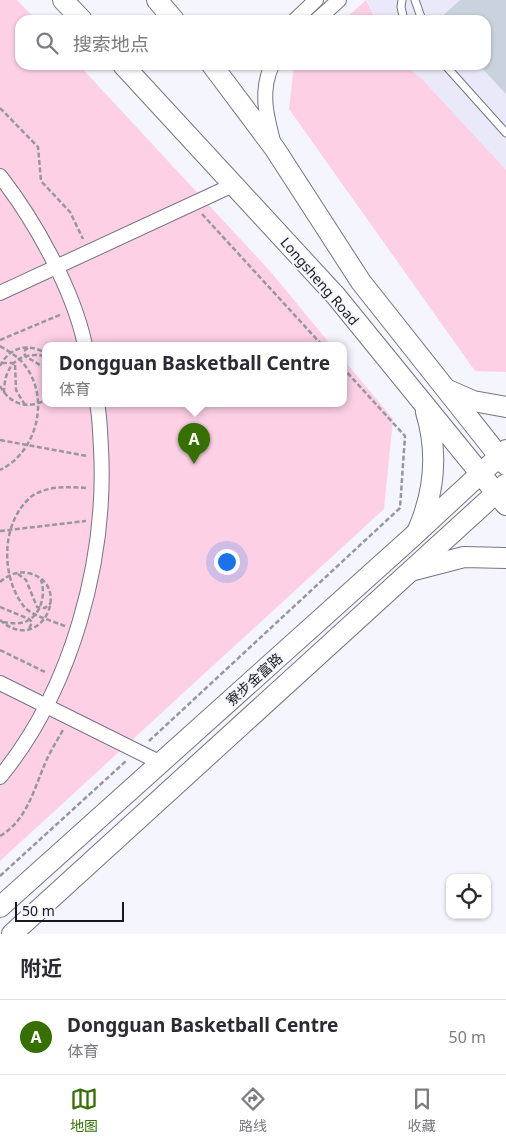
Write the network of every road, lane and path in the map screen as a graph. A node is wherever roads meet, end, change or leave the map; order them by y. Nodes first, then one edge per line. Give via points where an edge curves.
1 (63, 0) edge
2 (156, 0) edge
3 (316, 0) edge
4 (339, 0) edge
5 (402, 0) edge
6 (414, 0) edge
7 (77, 15) edge
8 (170, 15) edge
9 (300, 15) edge
10 (322, 15) edge
11 (402, 15) edge
12 (420, 15) edge
13 (128, 70) edge
14 (216, 70) edge
15 (270, 70) edge
16 (449, 70) edge
17 (0, 108) edge
18 (506, 133) edge
19 (274, 149) junction
20 (0, 176) edge
21 (233, 185) junction
22 (193, 204) junction
23 (88, 252) junction
24 (56, 267) junction
25 (0, 293) edge
26 (72, 310) junction
27 (0, 340) edge
28 (84, 342) edge
29 (319, 342) edge
30 (0, 346) edge
31 (29, 347) junction
32 (10, 352) junction
33 (42, 353) edge
34 (42, 354) edge
35 (25, 356) junction
36 (19, 359) junction
37 (15, 363) junction
38 (1, 364) edge
39 (42, 366) edge
40 (347, 372) edge
41 (0, 386) edge
42 (445, 388) junction
43 (4, 393) junction
44 (42, 402) edge
45 (39, 404) junction
46 (25, 405) junction
47 (97, 407) edge
48 (425, 407) junction
49 (506, 407) edge
50 (0, 440) edge
51 (27, 445) junction
52 (503, 457) edge
53 (101, 459) junction
54 (0, 470) edge
55 (480, 475) junction
56 (102, 490) junction
57 (502, 494) edge
58 (100, 519) junction
59 (2, 531) edge
60 (416, 534) junction
61 (2, 538) dead end
62 (506, 558) edge
63 (410, 571) junction
64 (17, 573) junction
65 (3, 574) dead end
66 (5, 578) junction
67 (40, 579) junction
68 (0, 582) edge
69 (51, 603) junction
70 (0, 606) edge
71 (39, 608) junction
72 (35, 615) junction
73 (29, 619) junction
74 (45, 619) junction
75 (1, 621) edge
76 (29, 630) junction
77 (78, 631) junction
78 (0, 650) edge
79 (58, 678) junction
80 (0, 683) edge
81 (46, 706) junction
82 (69, 718) junction
83 (136, 752) junction
84 (161, 763) junction
85 (0, 777) edge
86 (0, 836) edge
87 (0, 876) edge
88 (0, 907) edge
89 (12, 934) edge

1 - 7 main road
2 - 8 main road
3 - 9 street
4 - 10 street
5 - 11 lane
6 - 12 lane
13 - 21 main road, Longsheng Road
14 - 19 main road
15 - 19 street via 264,94
16 - 18 lane
17 - 23 path via 38,147 41,181 70,212
19 - 42 main road via 361,282
20 - 24 street via 20,202
21 - 22 street
21 - 48 main road, Longsheng Road via 336,296
22 - 23 street
22 - 29 path
23 - 24 street
24 - 25 street
24 - 26 street
26 - 27 path
26 - 28 street
30 - 32 path
31 - 32 path
31 - 33 path
31 - 35 path via 24,352
32 - 36 path
32 - 38 path
34 - 35 path
35 - 36 path
35 - 39 path
36 - 37 path
36 - 45 path via 32,378
37 - 38 path
37 - 43 path via 6,375
37 - 46 path via 16,390
40 - 83 path via 405,436 400,508
41 - 43 path
42 - 49 main road via 473,401
42 - 52 main road
43 - 46 path via 11,401
44 - 45 path
45 - 46 path
45 - 51 path via 35,430
47 - 53 street
48 - 55 main road, Longsheng Road
48 - 60 main road via 432,439 433,472 428,504
50 - 51 path
51 - 53 path
51 - 54 path
52 - 55 main road, 寮步金富路
53 - 56 street
55 - 57 main road, Longsheng Road
55 - 60 main road, 寮步金富路
56 - 58 street
56 - 59 path via 66,487 41,492 16,511
57 - 63 main road, 寮步金富路
58 - 59 path
58 - 77 street via 96,558
59 - 61 path
60 - 84 main road, 寮步金富路
62 - 63 main road via 464,558
63 - 89 main road, 寮步金富路
64 - 66 path
64 - 67 path via 32,574
64 - 71 path via 26,580
65 - 66 path
66 - 68 path
66 - 72 path via 13,594
67 - 69 path via 47,585
67 - 71 path via 44,593
69 - 71 path
69 - 74 path
70 - 73 path
71 - 72 path
72 - 73 path
72 - 74 path
73 - 75 path via 16,624
73 - 76 path via 32,622
74 - 76 path
74 - 77 path
75 - 76 path via 18,630
77 - 79 street
78 - 79 path
79 - 81 street
80 - 81 street
81 - 82 street
81 - 85 street
82 - 83 street
82 - 86 path via 44,764 31,803 9,831
83 - 84 street
83 - 87 path
84 - 88 main road, 寮步金富路

